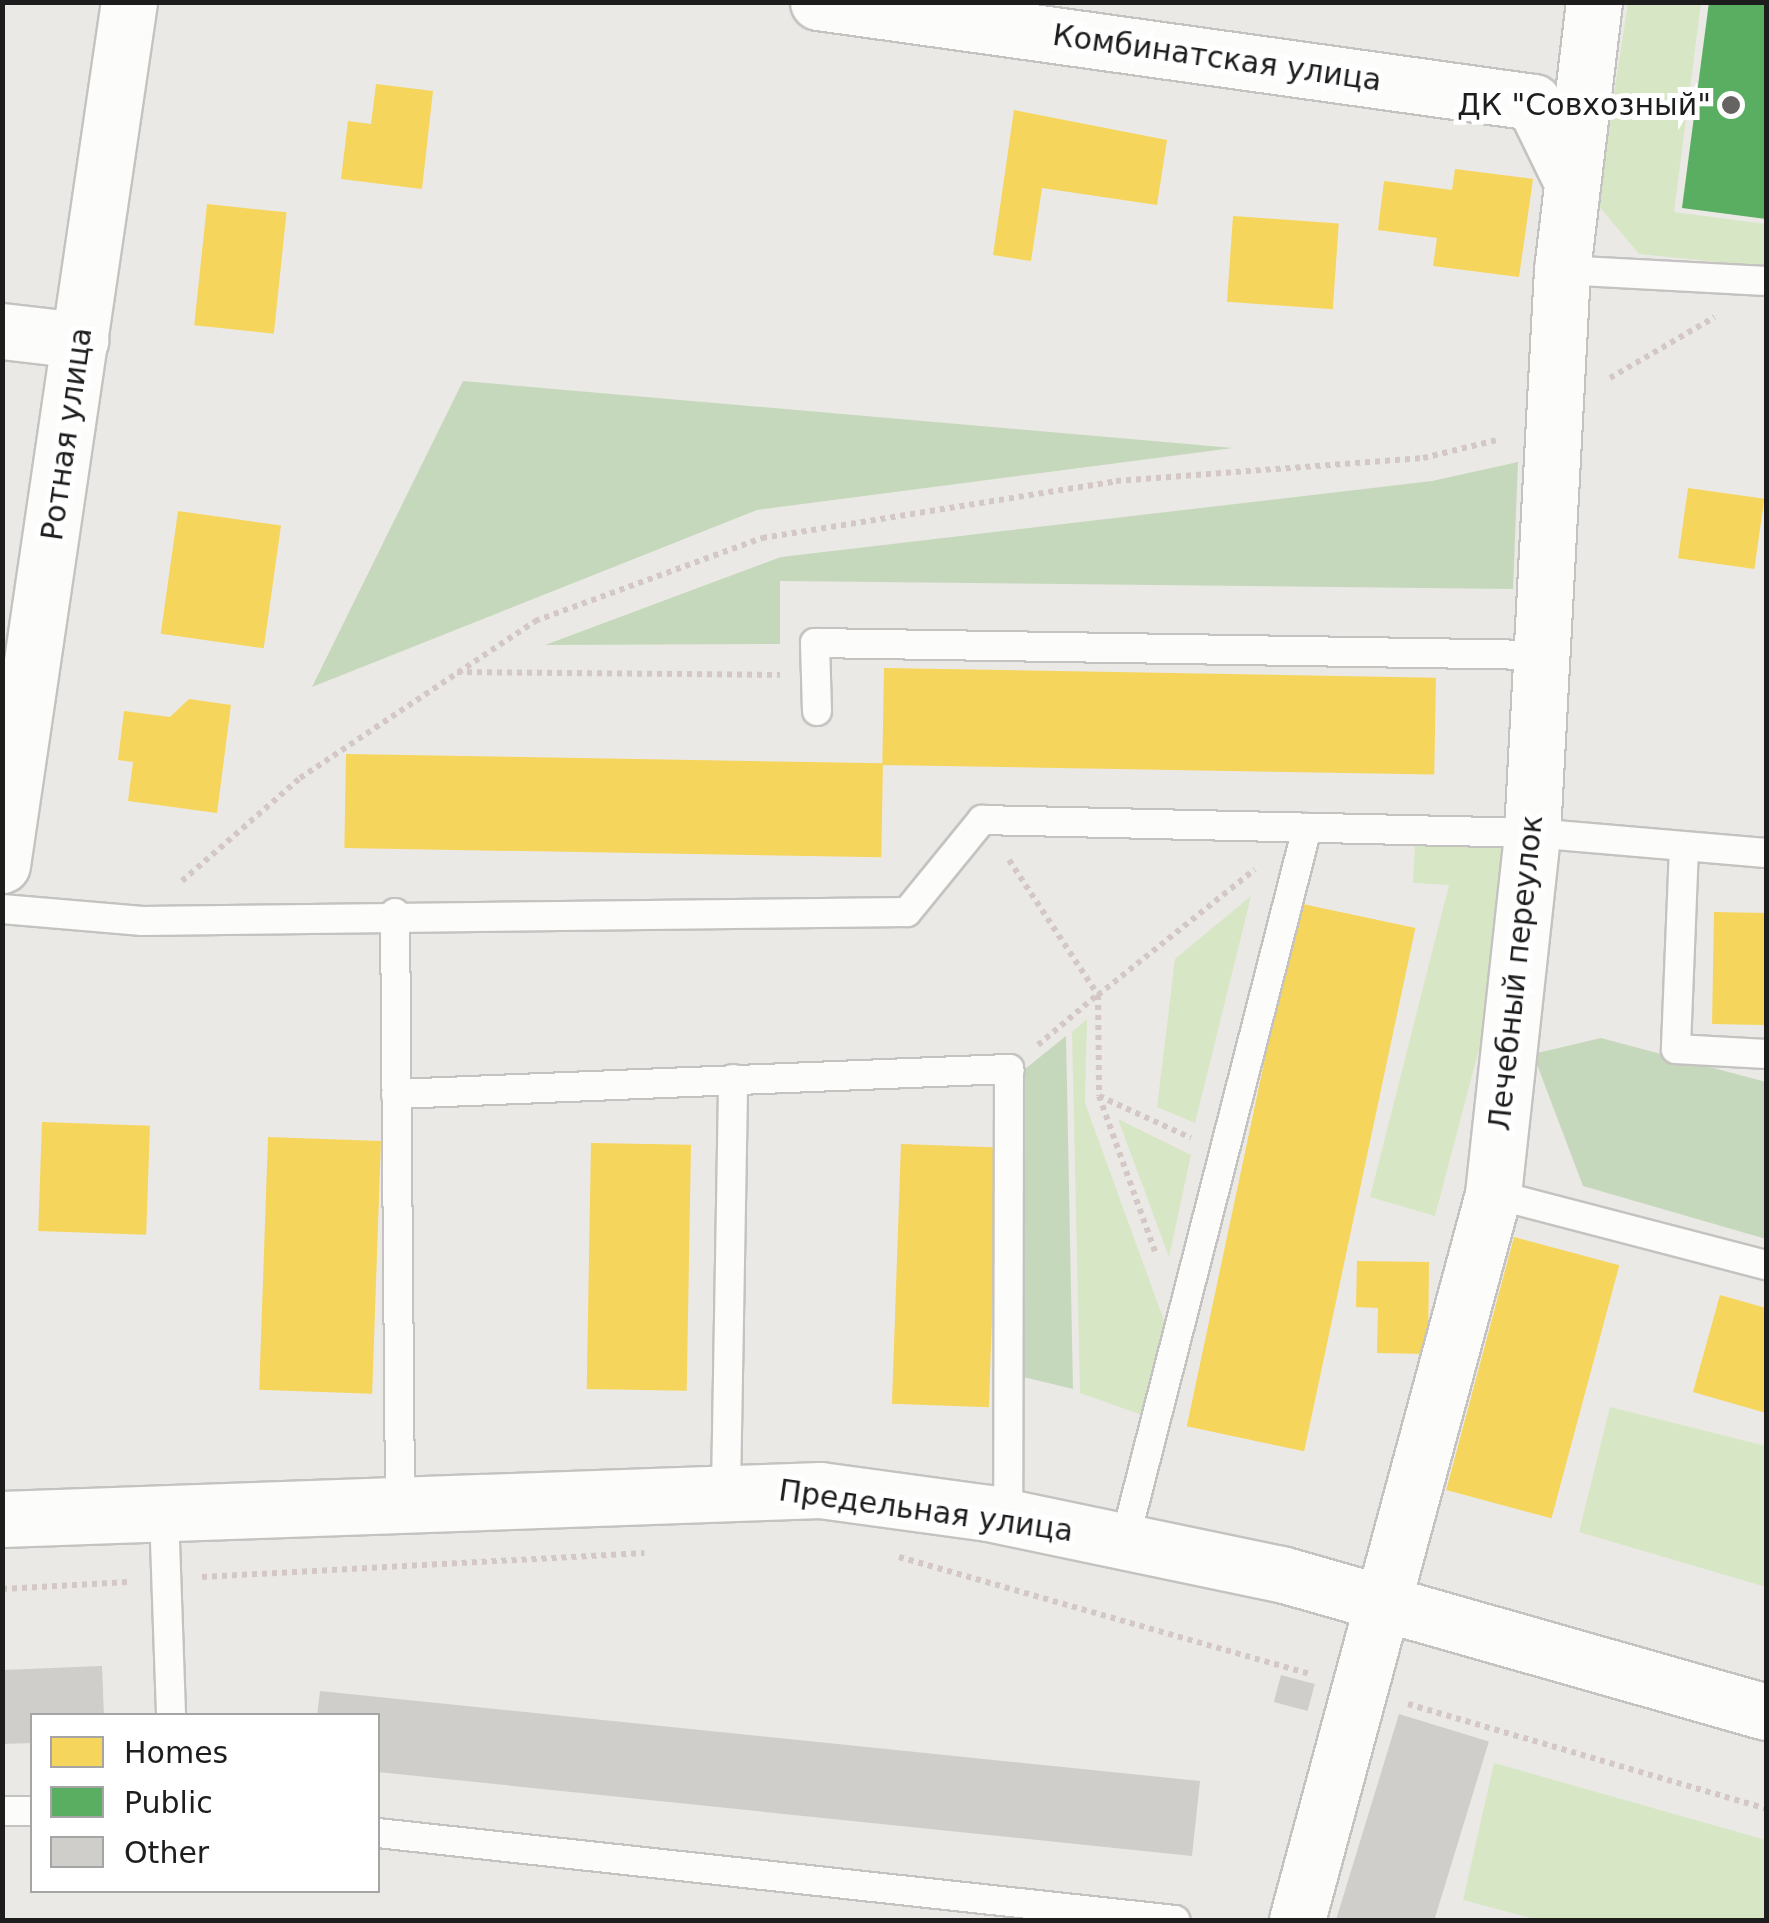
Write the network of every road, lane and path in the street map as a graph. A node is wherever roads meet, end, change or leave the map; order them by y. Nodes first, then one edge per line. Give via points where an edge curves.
1 (129, 2) edge
2 (818, 2) edge
3 (1594, 2) edge
4 (1570, 178) junction
5 (1562, 270) junction
6 (1766, 281) edge
7 (1723, 312) dead end
8 (2, 331) edge
9 (80, 340) junction
10 (1551, 426) junction
11 (1540, 655) junction
12 (456, 672) junction
13 (816, 676) junction
14 (816, 710) dead end
15 (982, 820) junction
16 (1307, 828) junction
17 (1532, 833) junction
18 (1684, 846) junction
19 (1766, 853) edge
20 (2, 864) edge
21 (2, 909) edge
22 (395, 913) junction
23 (142, 921) junction
24 (1098, 994) junction
25 (1766, 1054) edge
26 (1009, 1068) junction
27 (733, 1080) junction
28 (396, 1094) junction
29 (1099, 1096) junction
30 (1224, 1153) junction
31 (1494, 1194) junction
32 (1766, 1265) edge
33 (1181, 1324) junction
34 (726, 1490) junction
35 (400, 1502) junction
36 (164, 1512) junction
37 (1008, 1517) junction
38 (2, 1519) edge
39 (1125, 1540) junction
40 (652, 1553) dead end
41 (884, 1553) dead end
42 (166, 1579) junction
43 (2, 1589) edge
44 (1384, 1600) junction
45 (1363, 1689) junction
46 (1766, 1712) edge
47 (171, 1713) edge
48 (1766, 1809) edge
49 (30, 1811) edge
50 (2, 1812) edge
51 (380, 1834) edge
52 (1175, 1920) edge
53 (1297, 1920) edge

1 - 9 street, Ротная улица
2 - 4 street, Комбинатская улица via 1533,102
3 - 4 street, Лечебный переулок
4 - 5 street, Лечебный переулок
5 - 6 lane
5 - 10 street, Лечебный переулок
7 - 10 path via 1622,368
8 - 9 street
9 - 20 street, Ротная улица
10 - 11 street, Лечебный переулок
10 - 12 path via 1423,458 1116,481 762,538 536,621
11 - 13 lane via 815,643
11 - 17 street, Лечебный переулок
12 - 13 path
12 - 23 path via 300,778
13 - 14 lane
15 - 16 lane
15 - 22 lane via 907,912
15 - 24 path
16 - 17 lane
16 - 24 path
16 - 30 lane
17 - 18 lane
17 - 31 street, Лечебный переулок
18 - 19 lane
18 - 25 lane via 1676,1049
21 - 23 lane
22 - 23 lane
22 - 28 lane
24 - 26 path
24 - 29 path
26 - 27 lane
26 - 37 lane
27 - 28 lane
27 - 34 lane
28 - 35 lane
29 - 30 path
29 - 33 path
30 - 33 lane
31 - 32 lane
31 - 44 street, Лечебный переулок
33 - 39 lane
34 - 35 street, Предельная улица
34 - 37 street, Предельная улица via 820,1490
35 - 36 street, Предельная улица
36 - 38 street, Предельная улица
36 - 42 lane
37 - 39 street, Предельная улица
39 - 44 street, Предельная улица
40 - 42 path
41 - 45 path
42 - 43 path
42 - 47 lane
44 - 45 street, Лечебный переулок
44 - 46 street, Предельная улица
45 - 48 path
45 - 53 street, Лечебный переулок
49 - 50 lane
51 - 52 lane

